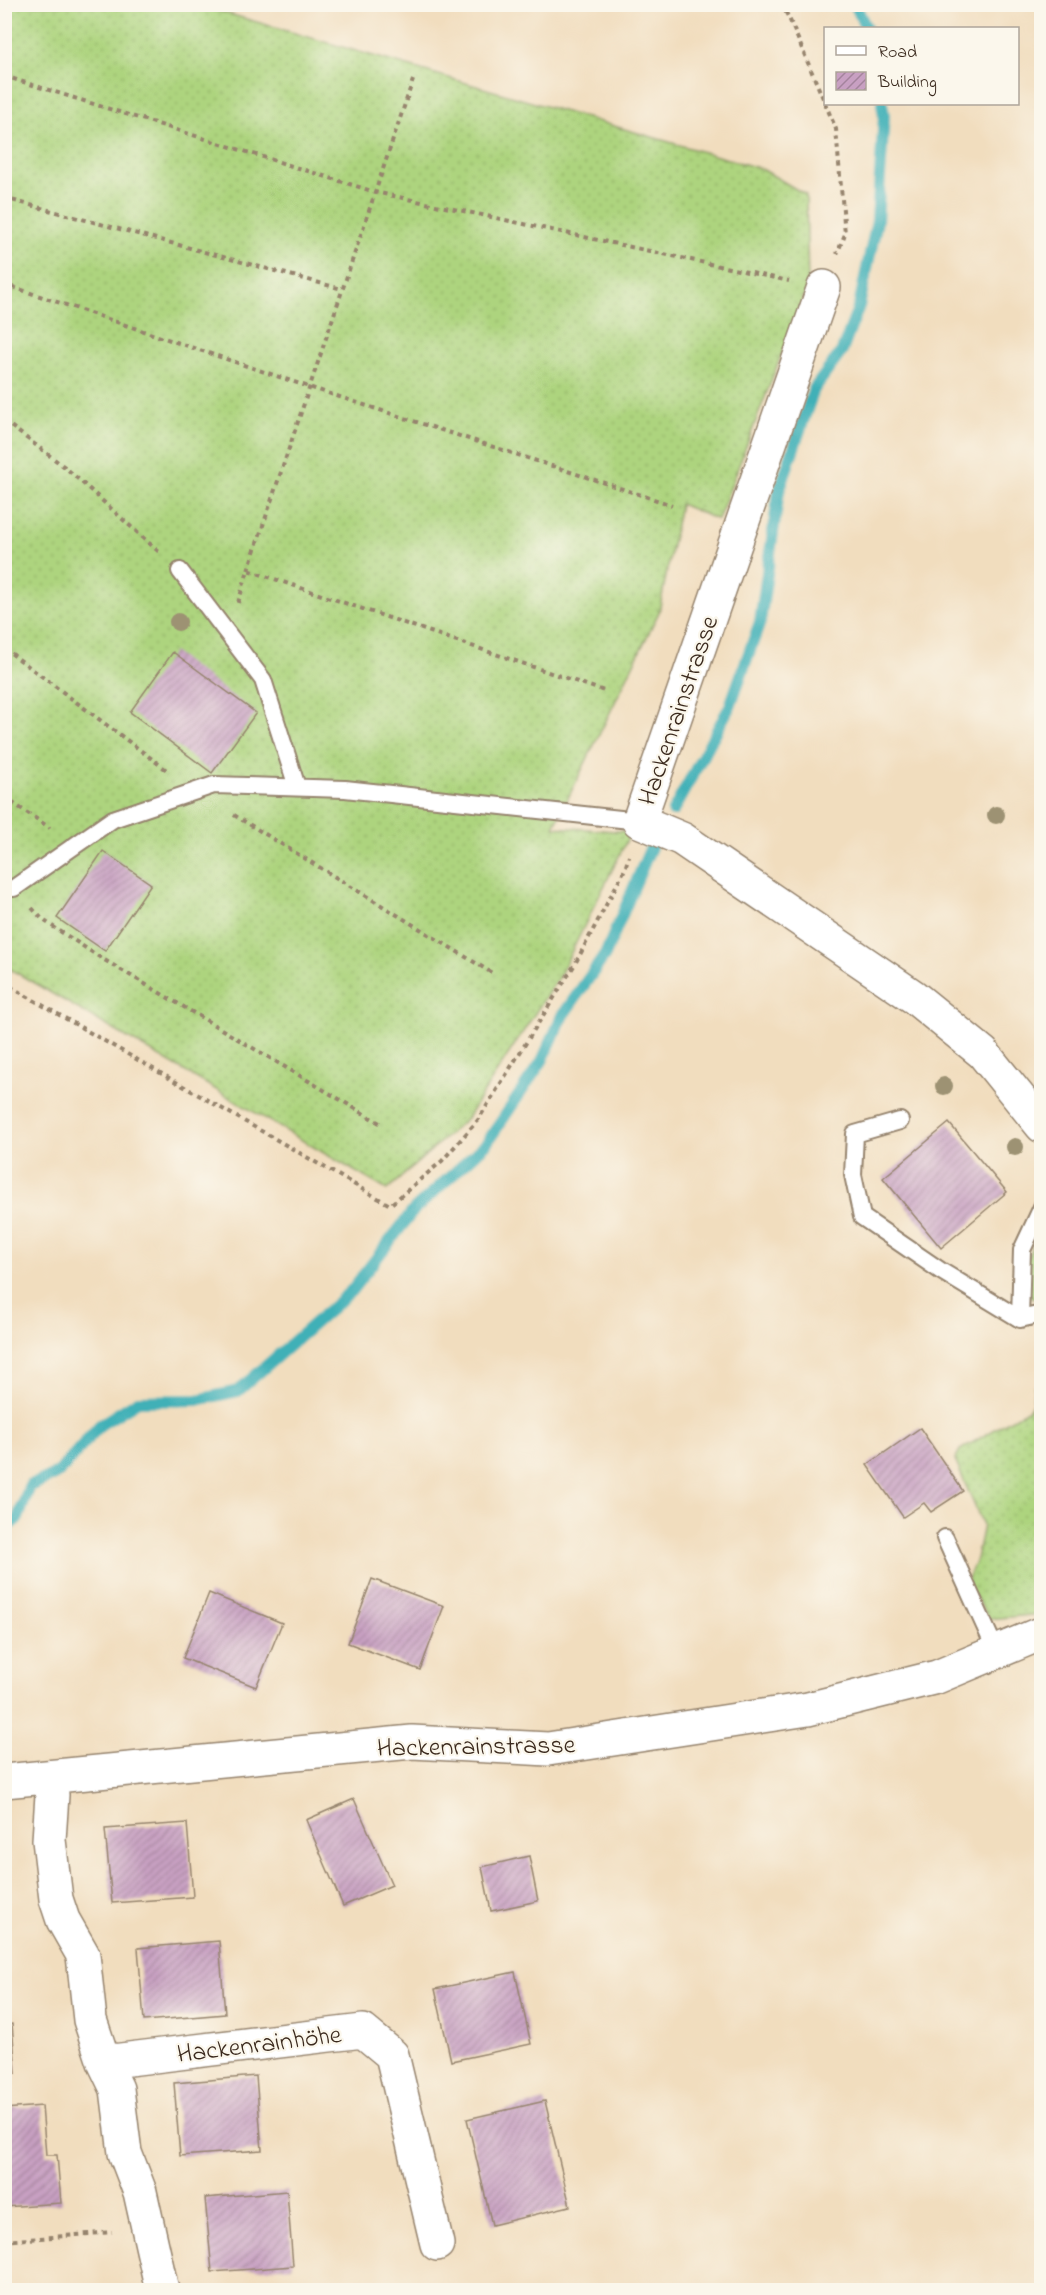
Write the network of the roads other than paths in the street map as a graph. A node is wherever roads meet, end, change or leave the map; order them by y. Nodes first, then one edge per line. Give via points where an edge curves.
1 (808, 284) road end
2 (180, 571) road end
3 (297, 787) junction
4 (639, 821) junction
5 (14, 888) road end
6 (900, 1121) dead end
7 (1041, 1126) edge
8 (1041, 1208) edge
9 (1041, 1314) edge
10 (1020, 1318) junction
11 (945, 1538) dead end
12 (1041, 1632) edge
13 (997, 1653) junction
14 (50, 1777) junction
15 (4, 1781) edge
16 (104, 2062) junction
17 (437, 2244) dead end
18 (162, 2290) edge

1 - 4 street, Hackenrainstrasse
2 - 3 lane via 263,680
3 - 4 lane
3 - 5 lane via 214,785 113,819
4 - 7 street, Hackenrainstrasse via 682,838 914,997 983,1053
6 - 10 lane via 855,1134 853,1175 862,1217
8 - 10 lane via 1022,1250
9 - 10 lane
11 - 13 lane
12 - 13 street, Hackenrainstrasse
13 - 14 street, Hackenrainstrasse via 937,1677 808,1709 548,1749 412,1742
14 - 15 street, Hackenrainstrasse
14 - 16 street via 49,1840 56,1899 83,1955 90,2020
16 - 17 street, Hackenrainhöhe via 363,2031 392,2055
16 - 18 street via 117,2089 125,2153 140,2192

